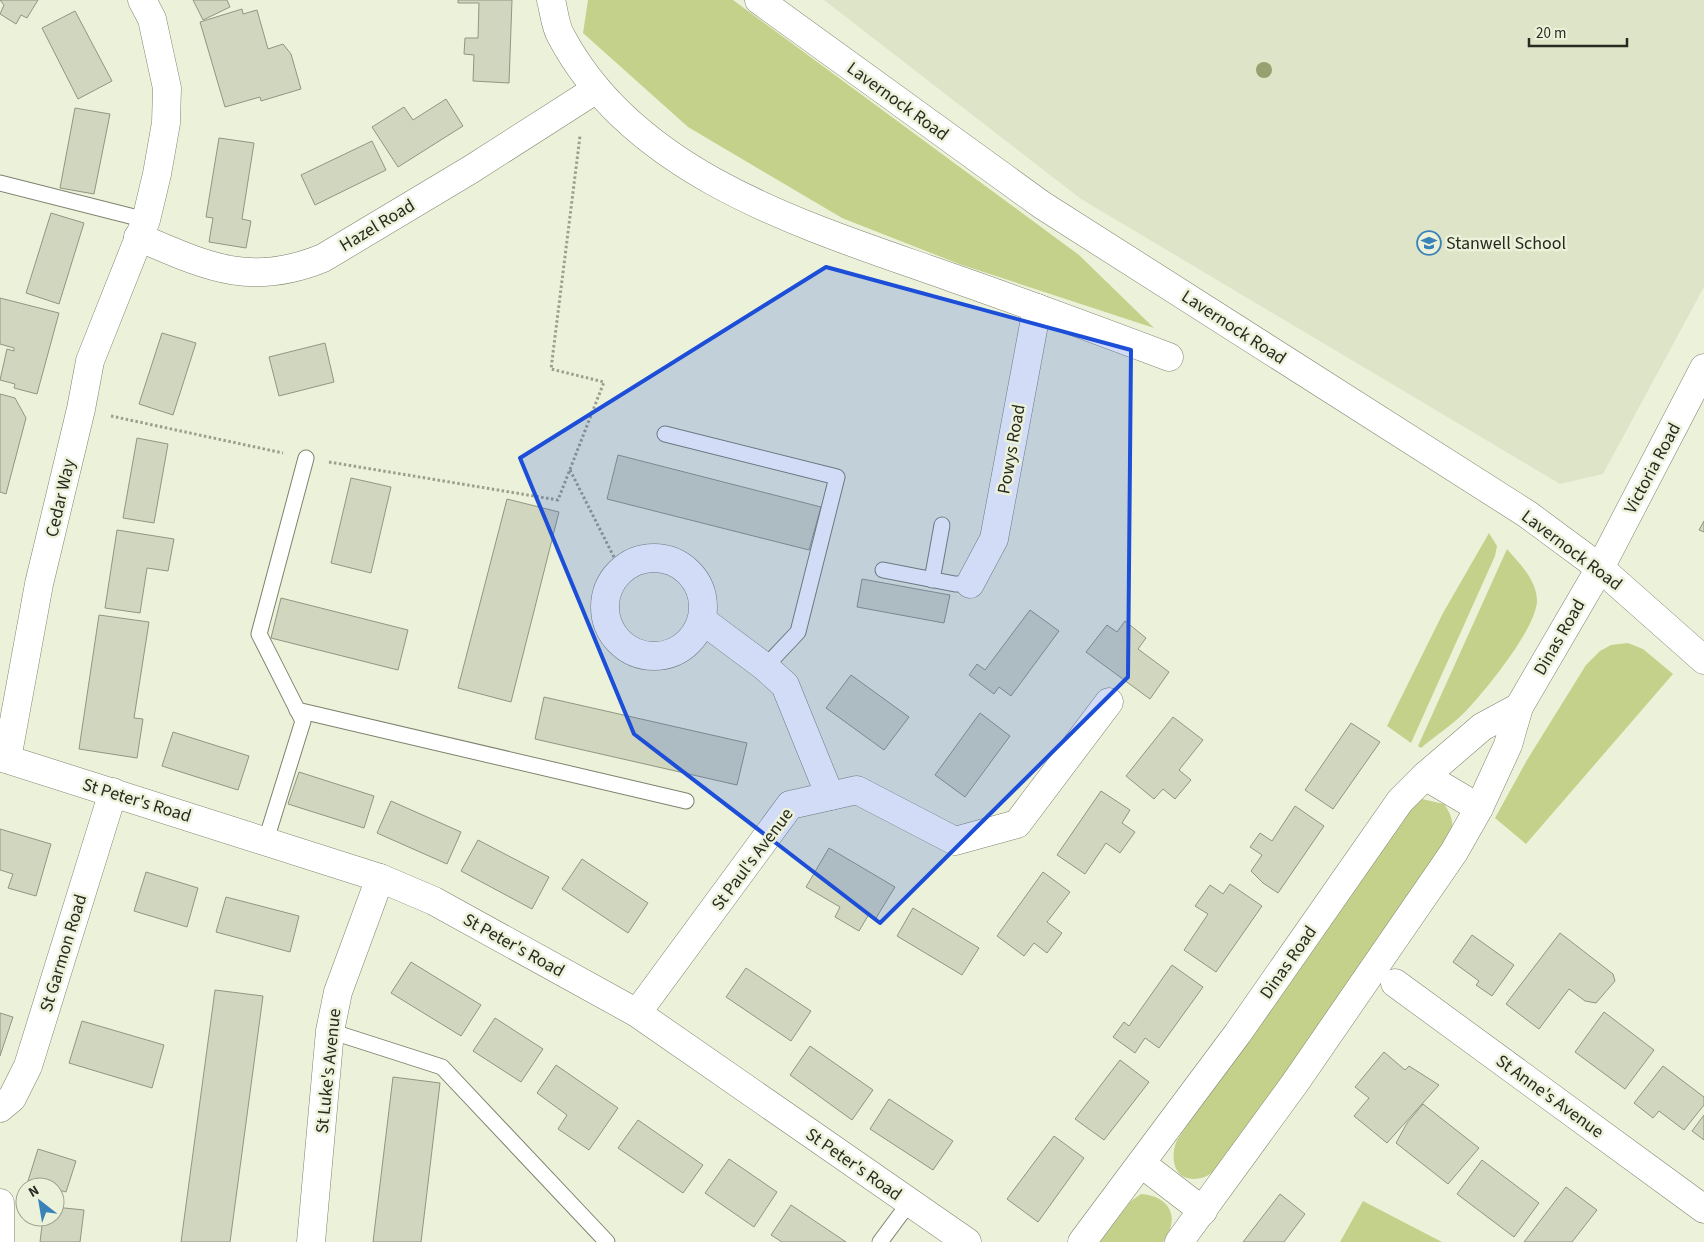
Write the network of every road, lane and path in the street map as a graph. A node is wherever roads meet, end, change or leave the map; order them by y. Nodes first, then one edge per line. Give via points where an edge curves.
1 (142, 0) edge
2 (551, 0) edge
3 (567, 0) edge
4 (759, 0) edge
5 (560, 35) junction
6 (590, 93) junction
7 (0, 183) edge
8 (142, 229) junction
9 (1037, 308) junction
10 (1169, 357) dead end
11 (1704, 368) edge
12 (81, 410) junction
13 (665, 434) dead end
14 (306, 458) junction
15 (570, 470) junction
16 (942, 526) dead end
17 (1600, 568) junction
18 (883, 570) dead end
19 (621, 571) junction
20 (932, 580) junction
21 (970, 584) joint
22 (702, 620) junction
23 (1704, 660) edge
24 (765, 667) junction
25 (1109, 702) dead end
26 (1518, 707) junction
27 (297, 710) junction
28 (3, 758) edge
29 (1425, 776) junction
30 (112, 792) junction
31 (830, 796) junction
32 (686, 801) dead end
33 (1479, 808) junction
34 (266, 840) junction
35 (380, 878) junction
36 (1395, 983) dead end
37 (637, 1013) junction
38 (330, 1031) junction
39 (0, 1108) edge
40 (1142, 1164) junction
41 (0, 1203) edge
42 (909, 1203) junction
43 (1704, 1209) edge
44 (1203, 1211) junction
45 (0, 1242) edge
46 (311, 1242) edge
47 (607, 1242) edge
48 (880, 1242) edge
49 (967, 1242) edge
50 (1082, 1242) edge
51 (1179, 1242) edge

1 - 8 street, Cedar Way via 152,19 167,88 166,123
2 - 5 street
3 - 5 street
4 - 17 street, Lavernock Road via 1042,205 1527,514
5 - 6 street
6 - 8 street, Hazel Road via 324,258 299,268 269,273 211,267
6 - 9 street via 689,168 735,194 880,252
6 - 15 path via 551,369 604,382
7 - 8 lane
8 - 12 street, Cedar Way via 90,360
9 - 10 street
9 - 21 street, Powys Road via 994,539
11 - 17 street, Victoria Road
12 - 14 path
12 - 28 street, Cedar Way via 39,584
13 - 24 lane via 837,477 798,632
14 - 15 path via 558,500
14 - 27 lane via 259,634
15 - 19 path
16 - 20 lane
17 - 23 street, Lavernock Road
17 - 26 street, Dinas Road
18 - 20 lane
19 - 22 street via 634,562 650,558 680,565 700,588
19 - 22 street via 611,584 606,616 622,644 652,656 669,653 684,646
20 - 21 lane
22 - 24 street
24 - 31 street via 785,685
25 - 31 street, St Paul's Avenue via 1017,824 955,840 857,790
26 - 29 street, Dinas Road via 1482,728
26 - 33 street, Dinas Road via 1508,745
27 - 32 lane
27 - 34 lane via 303,721
28 - 30 street, St Peter's Road
29 - 33 street
29 - 40 street, Dinas Road via 1400,801
30 - 34 street, St Peter's Road
30 - 39 street, St Garmon Road via 28,1066 12,1098
31 - 37 street, St Paul's Avenue via 790,805
33 - 44 street, Dinas Road via 1401,933
34 - 35 street, St Peter's Road
35 - 37 street, St Peter's Road via 434,901
35 - 38 street, St Luke's Avenue via 338,992
36 - 43 street, St Anne's Avenue
37 - 42 street, St Peter's Road
38 - 46 street, St Luke's Avenue
38 - 47 lane via 442,1067
40 - 44 street
40 - 50 street, Dinas Road
41 - 45 street
42 - 48 lane
42 - 49 street, St Peter's Road
44 - 51 street, Dinas Road

